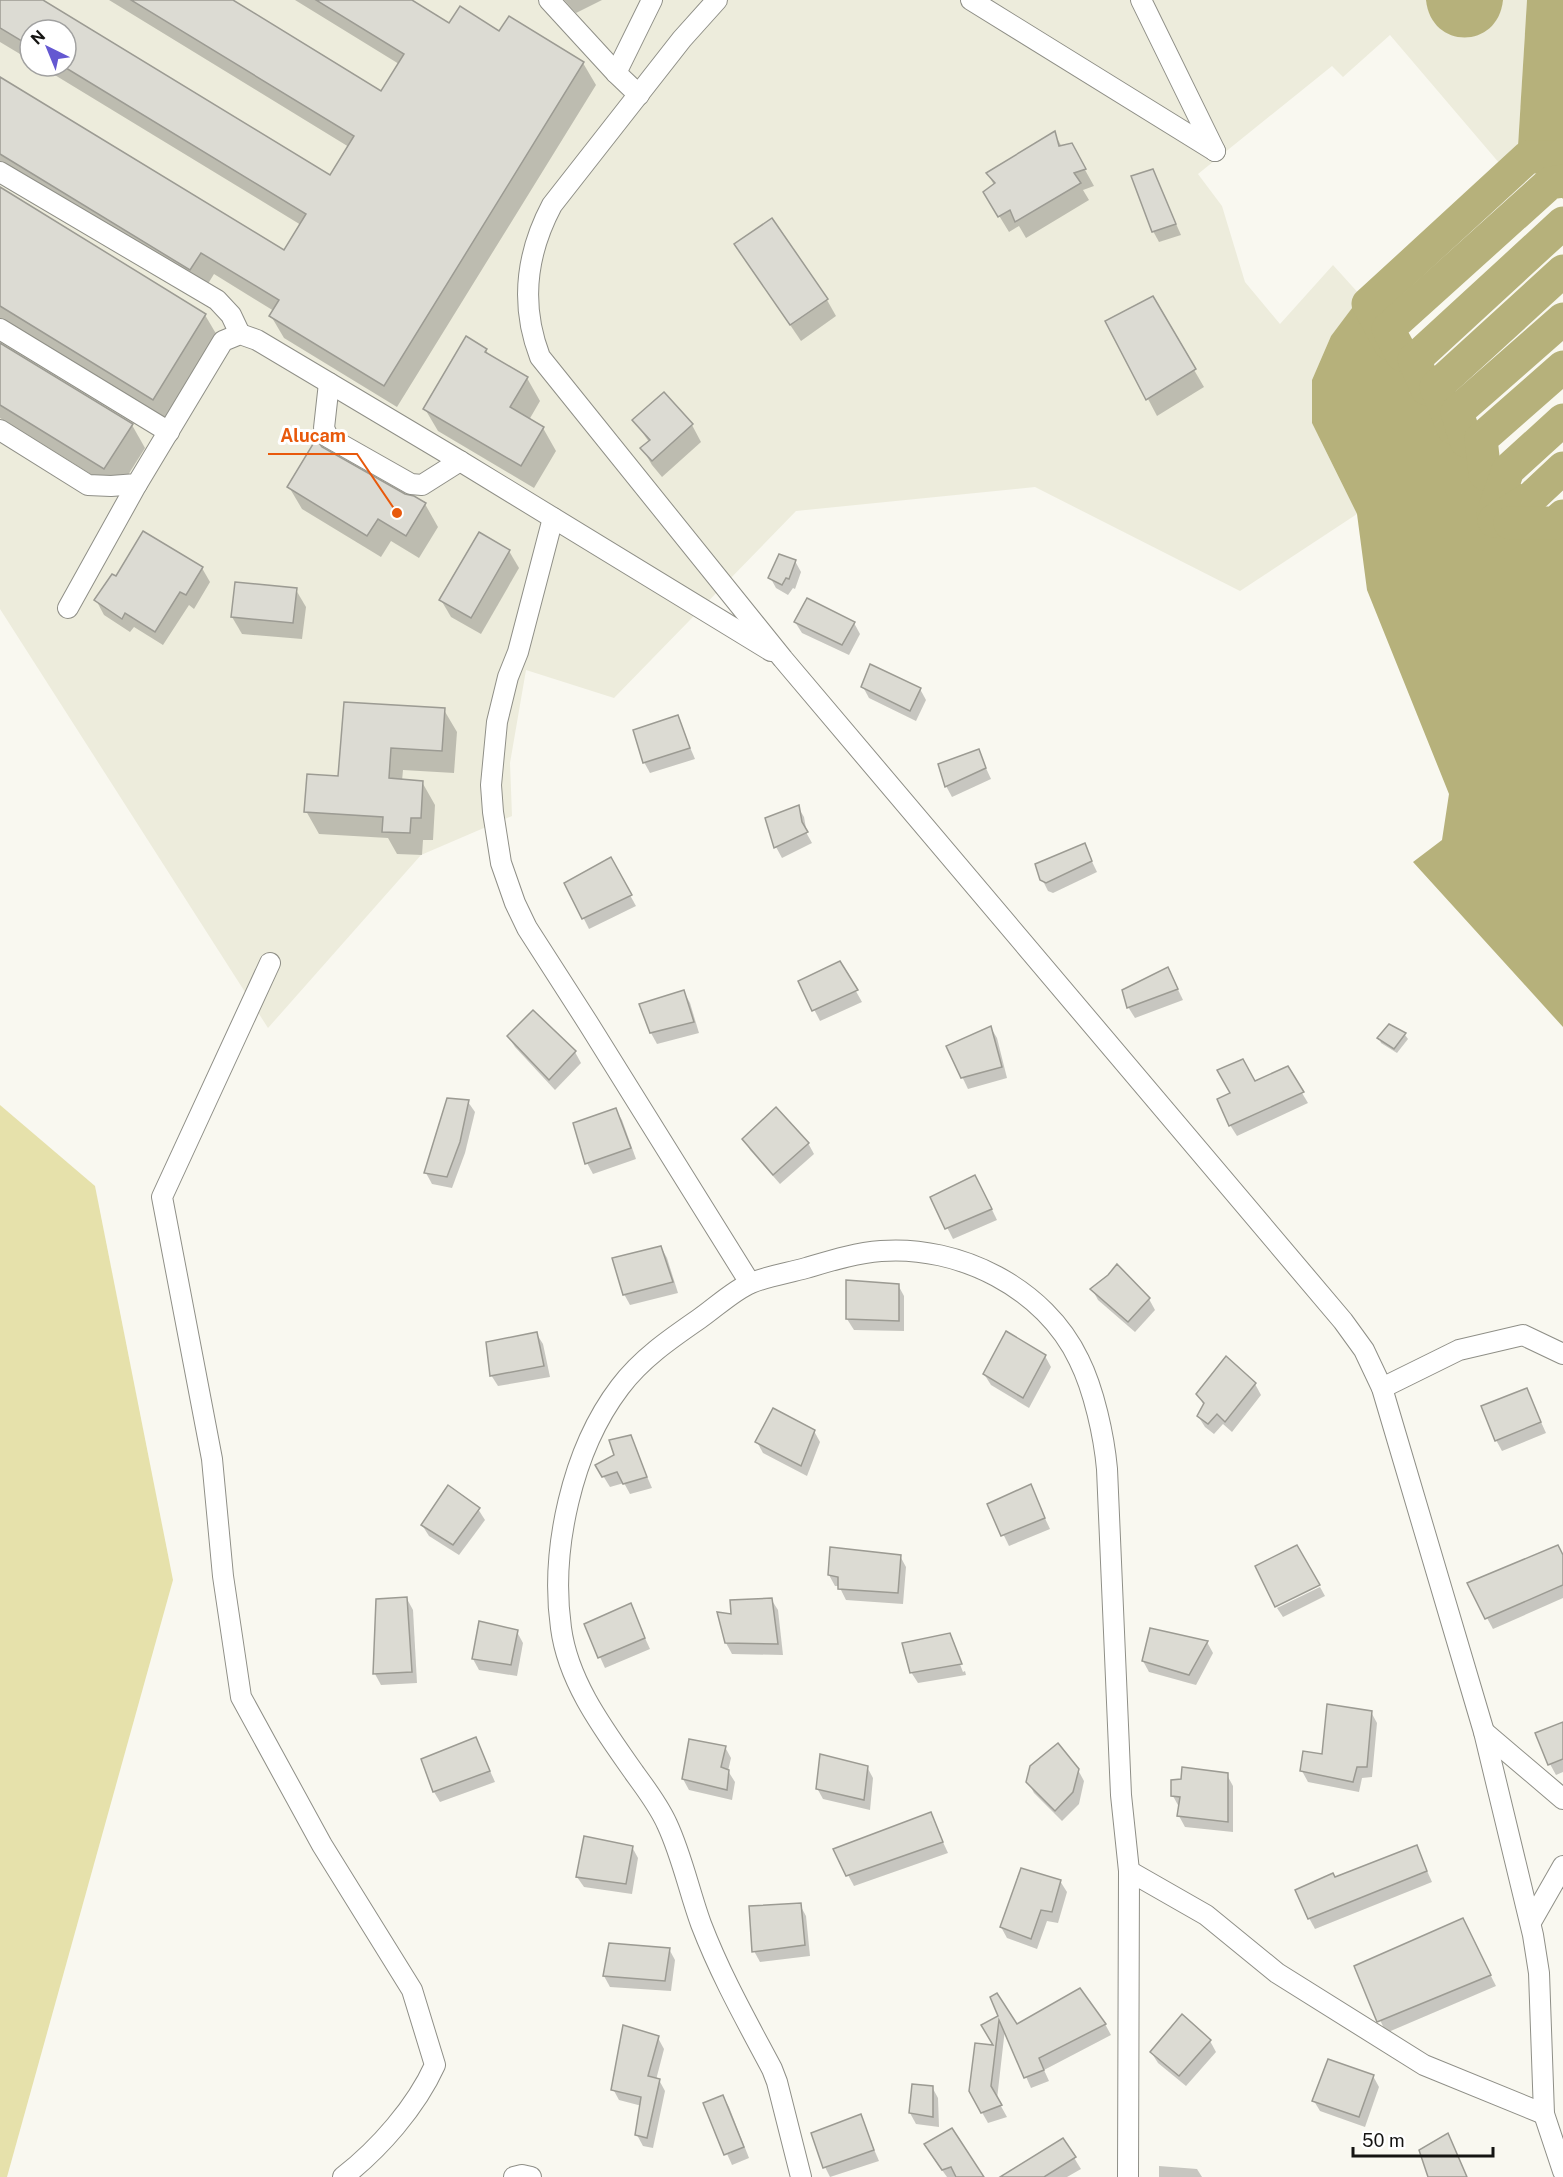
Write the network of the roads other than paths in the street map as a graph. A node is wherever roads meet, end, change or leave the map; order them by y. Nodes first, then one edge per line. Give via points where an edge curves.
1 (549, 0) edge
2 (651, 0) edge
3 (717, 0) edge
4 (971, 0) edge
5 (1141, 0) edge
6 (616, 73) junction
7 (639, 95) junction
8 (0, 172) edge
9 (0, 329) edge
10 (240, 334) junction
11 (329, 383) junction
12 (0, 430) edge
13 (169, 432) junction
14 (460, 461) junction
15 (137, 484) junction
16 (554, 518) junction
17 (68, 609) dead end
18 (783, 659) junction
19 (270, 963) dead end
20 (750, 1283) junction
21 (1563, 1354) edge
22 (1382, 1388) junction
23 (1484, 1732) junction
24 (1563, 1799) edge
25 (1563, 1866) edge
26 (1129, 1870) junction
27 (1531, 1922) junction
28 (1544, 2114) junction
29 (1563, 2171) edge
30 (343, 2177) edge
31 (514, 2177) edge
32 (531, 2177) edge
33 (801, 2177) edge
34 (1128, 2177) edge

1 - 6 street
2 - 6 street
3 - 7 street
4 - 5 street via 1215,151
6 - 7 street
7 - 18 street via 552,205 541,226 530,264 531,331 540,357
8 - 10 street via 217,300 231,315
9 - 13 street
10 - 11 street
10 - 13 street via 223,341
11 - 14 street
11 - 14 street via 324,428 328,437 411,484 422,485
12 - 15 street via 88,485
13 - 15 street
14 - 16 street
15 - 17 street
16 - 18 street
16 - 20 street via 497,722 491,785 501,863 527,928
18 - 22 street via 1343,1321 1364,1350
19 - 30 street via 162,1197 212,1459 223,1576 241,1697 322,1845 412,1990 435,2066 424,2090 366,2159
20 - 26 street via 866,1253 901,1251 933,1255 1007,1281 1044,1312 1070,1343 1086,1377 1105,1447 1121,1795
20 - 33 street via 660,1346 635,1369 594,1428 580,1457 568,1502 558,1600 564,1646 573,1676 668,1825 723,1977 774,2075
21 - 22 street via 1523,1335 1459,1350
22 - 23 street
23 - 24 street
23 - 27 street
25 - 27 street
26 - 28 street via 1206,1915 1276,1973 1424,2065
26 - 34 street
27 - 28 street via 1539,1973
28 - 29 street
31 - 32 street

